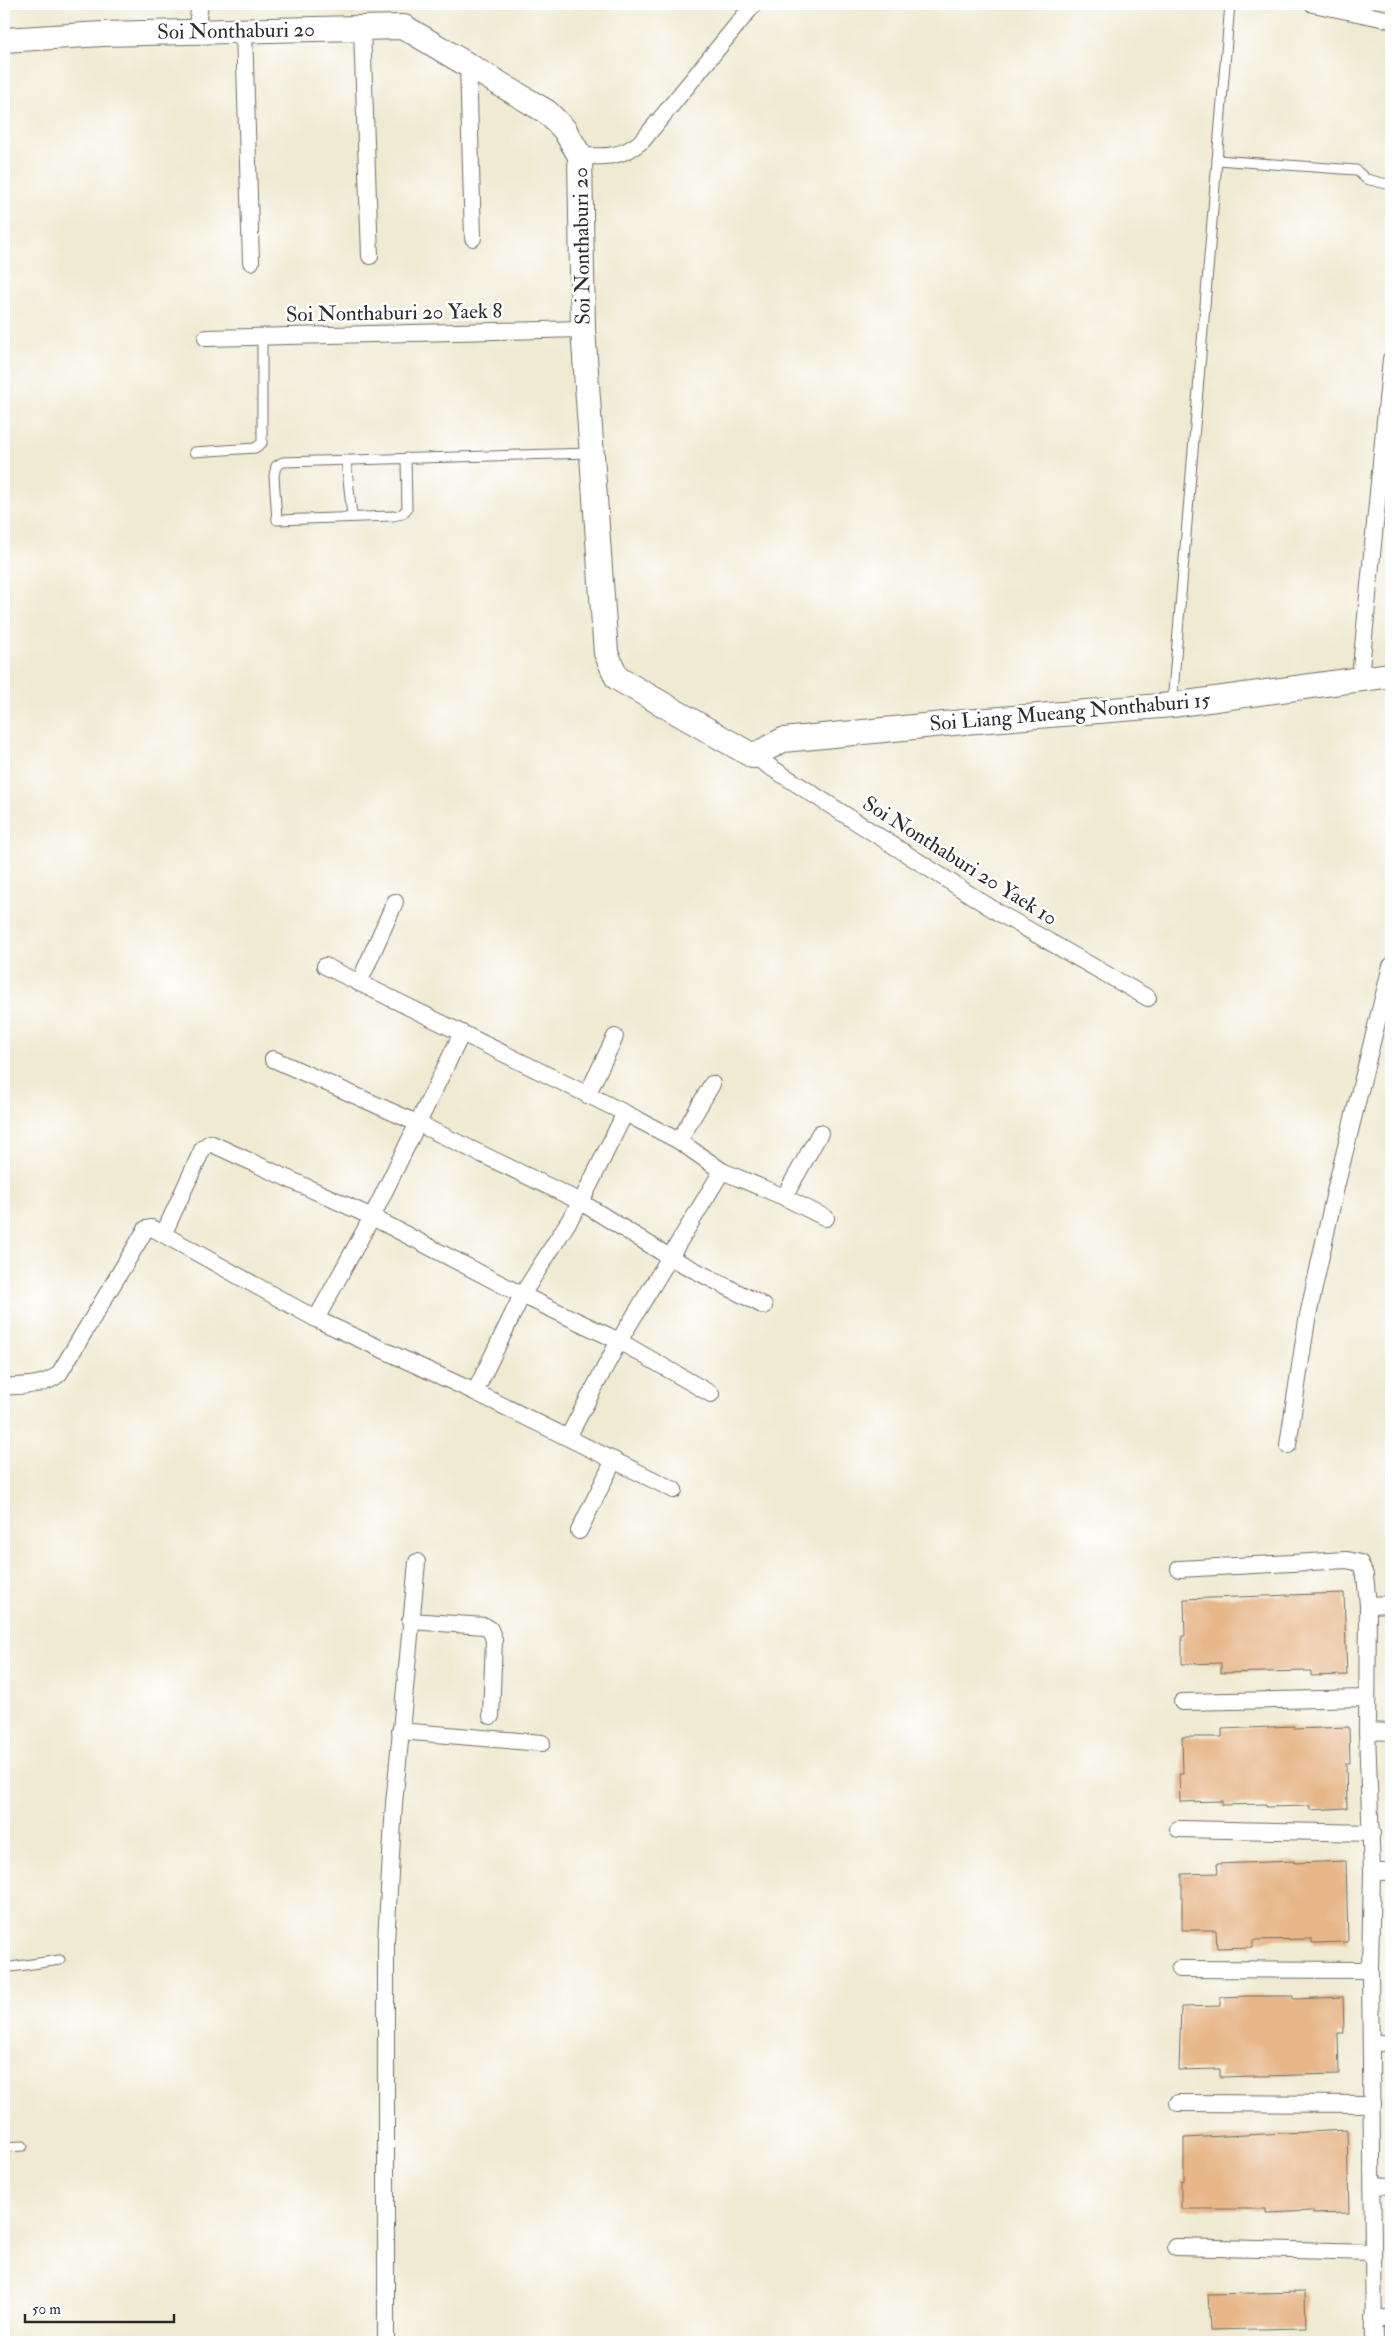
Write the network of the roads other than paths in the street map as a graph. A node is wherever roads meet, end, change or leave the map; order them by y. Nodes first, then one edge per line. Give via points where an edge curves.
1 (200, 4) edge
2 (754, 4) edge
3 (1230, 4) edge
4 (1313, 4) edge
5 (1391, 20) edge
6 (362, 29) junction
7 (244, 31) junction
8 (196, 32) junction
9 (4, 40) edge
10 (468, 63) junction
11 (580, 156) junction
12 (1217, 160) junction
13 (1391, 185) edge
14 (473, 238) dead end
15 (370, 256) dead end
16 (250, 262) dead end
17 (583, 329) junction
18 (262, 337) junction
19 (206, 338) dead end
20 (1391, 359) edge
21 (194, 452) dead end
22 (592, 453) junction
23 (406, 458) junction
24 (346, 460) junction
25 (352, 516) junction
26 (1391, 675) edge
27 (1360, 678) junction
28 (1172, 705) junction
29 (753, 756) junction
30 (395, 902) dead end
31 (325, 966) dead end
32 (1391, 966) edge
33 (359, 984) junction
34 (1148, 998) dead end
35 (461, 1035) junction
36 (615, 1037) dead end
37 (273, 1058) dead end
38 (712, 1084) dead end
39 (587, 1095) junction
40 (625, 1113) junction
41 (417, 1123) junction
42 (820, 1133) dead end
43 (679, 1141) junction
44 (722, 1171) junction
45 (784, 1197) junction
46 (581, 1202) junction
47 (372, 1217) junction
48 (826, 1218) dead end
49 (164, 1233) junction
50 (671, 1258) junction
51 (522, 1295) junction
52 (764, 1306) dead end
53 (316, 1319) junction
54 (619, 1341) junction
55 (4, 1386) edge
56 (475, 1392) junction
57 (711, 1394) dead end
58 (568, 1437) junction
59 (1288, 1445) dead end
60 (614, 1460) junction
61 (674, 1490) dead end
62 (579, 1531) dead end
63 (417, 1562) dead end
64 (1179, 1569) dead end
65 (1391, 1604) edge
66 (1368, 1605) junction
67 (410, 1621) junction
68 (1367, 1698) junction
69 (1182, 1702) dead end
70 (491, 1716) dead end
71 (400, 1731) junction
72 (1368, 1731) junction
73 (1391, 1732) edge
74 (542, 1743) dead end
75 (1178, 1829) dead end
76 (1372, 1833) junction
77 (1372, 1872) junction
78 (1391, 1872) edge
79 (60, 1960) dead end
80 (4, 1968) edge
81 (1179, 1969) dead end
82 (1370, 1970) junction
83 (1372, 2043) junction
84 (1391, 2043) edge
85 (1178, 2103) dead end
86 (1372, 2104) junction
87 (23, 2146) dead end
88 (4, 2147) edge
89 (1373, 2185) junction
90 (1391, 2186) edge
91 (1176, 2247) dead end
92 (1373, 2252) junction
93 (1373, 2318) junction
94 (1391, 2318) edge
95 (386, 2342) edge
96 (1374, 2342) edge

1 - 8 street
2 - 11 street via 632,150 609,157
3 - 12 lane
4 - 5 street
6 - 7 street, Soi Nonthaburi 20
6 - 10 street, Soi Nonthaburi 20 via 404,27
6 - 15 street
7 - 8 street, Soi Nonthaburi 20
7 - 16 street
8 - 9 street, Soi Nonthaburi 20
10 - 11 street, Soi Nonthaburi 20 via 547,112 564,129
10 - 14 street
11 - 17 street, Soi Nonthaburi 20
12 - 13 lane via 1356,170 1366,179
12 - 28 lane
17 - 18 street, Soi Nonthaburi 20 Yaek 8
17 - 22 street, Soi Nonthaburi 20
18 - 19 street, Soi Nonthaburi 20 Yaek 8
18 - 21 lane via 262,443 255,448
20 - 27 street
22 - 23 lane
22 - 29 street, Soi Nonthaburi 20 via 606,653 610,666 617,678 641,694
23 - 24 lane
23 - 25 lane via 407,509 393,516
24 - 25 lane
24 - 25 lane via 283,462 276,466 276,515 277,520 282,521
26 - 27 street, Soi Liang Mueang Nonthaburi 15
27 - 28 street, Soi Liang Mueang Nonthaburi 15
28 - 29 street, Soi Liang Mueang Nonthaburi 15 via 783,740
29 - 34 street, Soi Nonthaburi 20 Yaek 10 via 999,913
30 - 33 street
31 - 33 street
32 - 59 street via 1338,1178 1307,1320
33 - 35 street
35 - 39 street
35 - 41 street
36 - 39 street
37 - 41 street
38 - 43 street
39 - 40 street
40 - 43 street
40 - 46 street
41 - 46 street
41 - 47 street
42 - 45 street
43 - 44 street
44 - 45 street
44 - 50 street
45 - 48 street
46 - 50 street
46 - 51 street
47 - 49 street via 210,1143 204,1148
47 - 51 street
47 - 53 street
49 - 53 street
49 - 55 street via 146,1229 59,1374 40,1384
50 - 52 street
50 - 54 street
51 - 54 street
51 - 56 street
53 - 56 street
54 - 57 street
54 - 58 street
56 - 58 street
58 - 60 street
60 - 61 street
60 - 62 street
63 - 67 street
64 - 66 street via 1355,1560 1363,1569
65 - 66 street
66 - 68 street
67 - 70 street via 490,1629 494,1640
67 - 71 street
68 - 69 street
68 - 72 street
71 - 74 street
71 - 95 street via 386,1941
72 - 73 street
72 - 76 street
75 - 76 street
76 - 77 street
77 - 78 street
77 - 82 street
79 - 80 lane
81 - 82 street
82 - 83 street
83 - 84 street
83 - 86 street
85 - 86 street
86 - 89 street
87 - 88 lane
89 - 90 street
89 - 92 street
91 - 92 street
92 - 93 street
93 - 94 street
93 - 96 street

